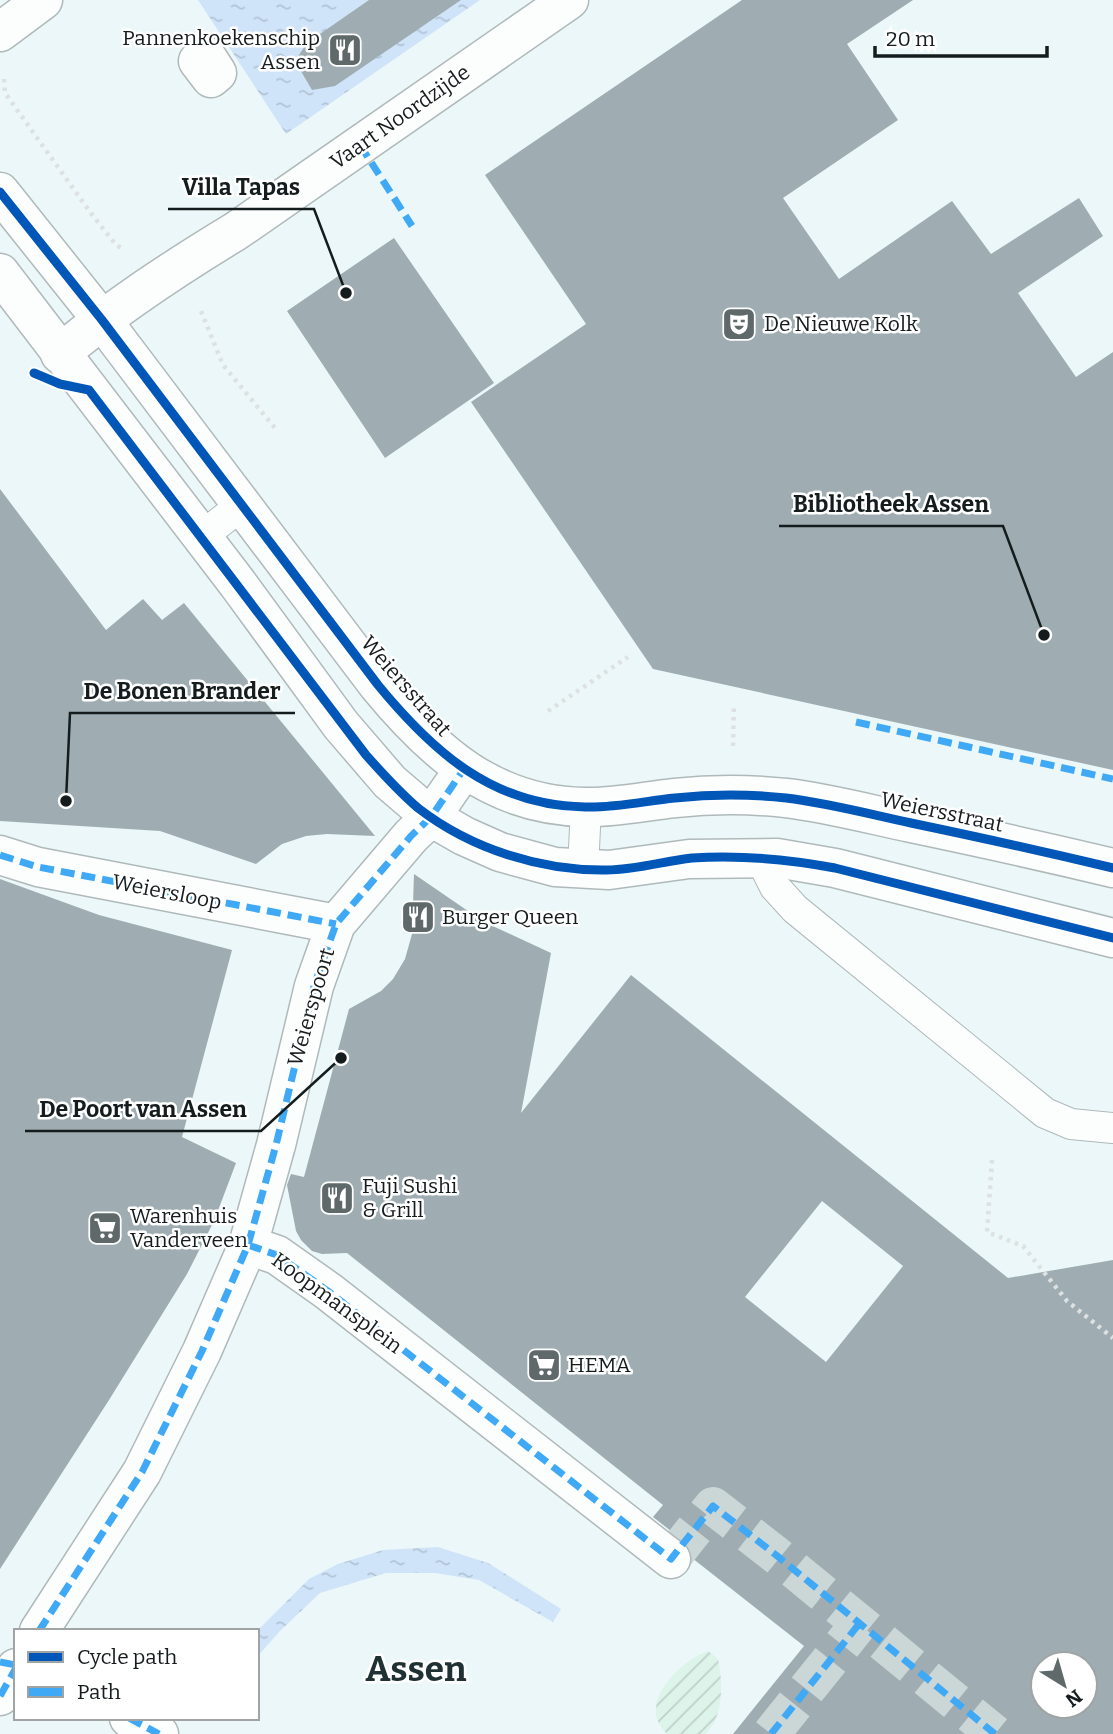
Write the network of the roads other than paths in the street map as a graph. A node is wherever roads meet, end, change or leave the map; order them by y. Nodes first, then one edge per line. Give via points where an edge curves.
1 (43, 0) edge
2 (569, 0) edge
3 (0, 32) edge
4 (0, 192) edge
5 (0, 273) edge
6 (102, 320) junction
7 (60, 354) junction
8 (242, 505) junction
9 (201, 537) junction
10 (464, 769) junction
11 (586, 807) junction
12 (431, 817) junction
13 (0, 855) edge
14 (760, 857) junction
15 (1113, 867) edge
16 (583, 869) junction
17 (335, 925) junction
18 (1113, 938) edge
19 (1113, 1128) edge
20 (248, 1245) junction
21 (671, 1559) dead end
22 (40, 1629) edge
23 (14, 1671) edge
24 (0, 1696) edge
25 (133, 1720) edge
26 (159, 1734) edge

1 - 3 main road
2 - 6 main road, Vaart Noordzijde
4 - 6 main road, Weiersstraat
5 - 7 main road
6 - 7 main road, Vaart Noordzijde
6 - 8 main road, Weiersstraat
7 - 9 main road
8 - 9 lane
8 - 10 main road, Weiersstraat via 404,718
9 - 12 main road via 366,755
10 - 11 main road, Weiersstraat via 531,800
10 - 12 main road, Weierspoort
11 - 15 main road, Weiersstraat via 719,795 784,798
11 - 16 lane
12 - 16 main road via 500,852 555,867
12 - 17 main road, Weierspoort
13 - 17 main road, Weiersloop via 38,867
14 - 16 main road
14 - 18 main road via 835,868
14 - 19 lane via 775,887 795,909 1045,1113 1072,1124
17 - 20 main road, Weierspoort via 314,986
20 - 21 main road, Koopmansplein via 277,1255 328,1292
20 - 22 main road, Koopmansplein via 142,1472
23 - 24 main road
25 - 26 main road

